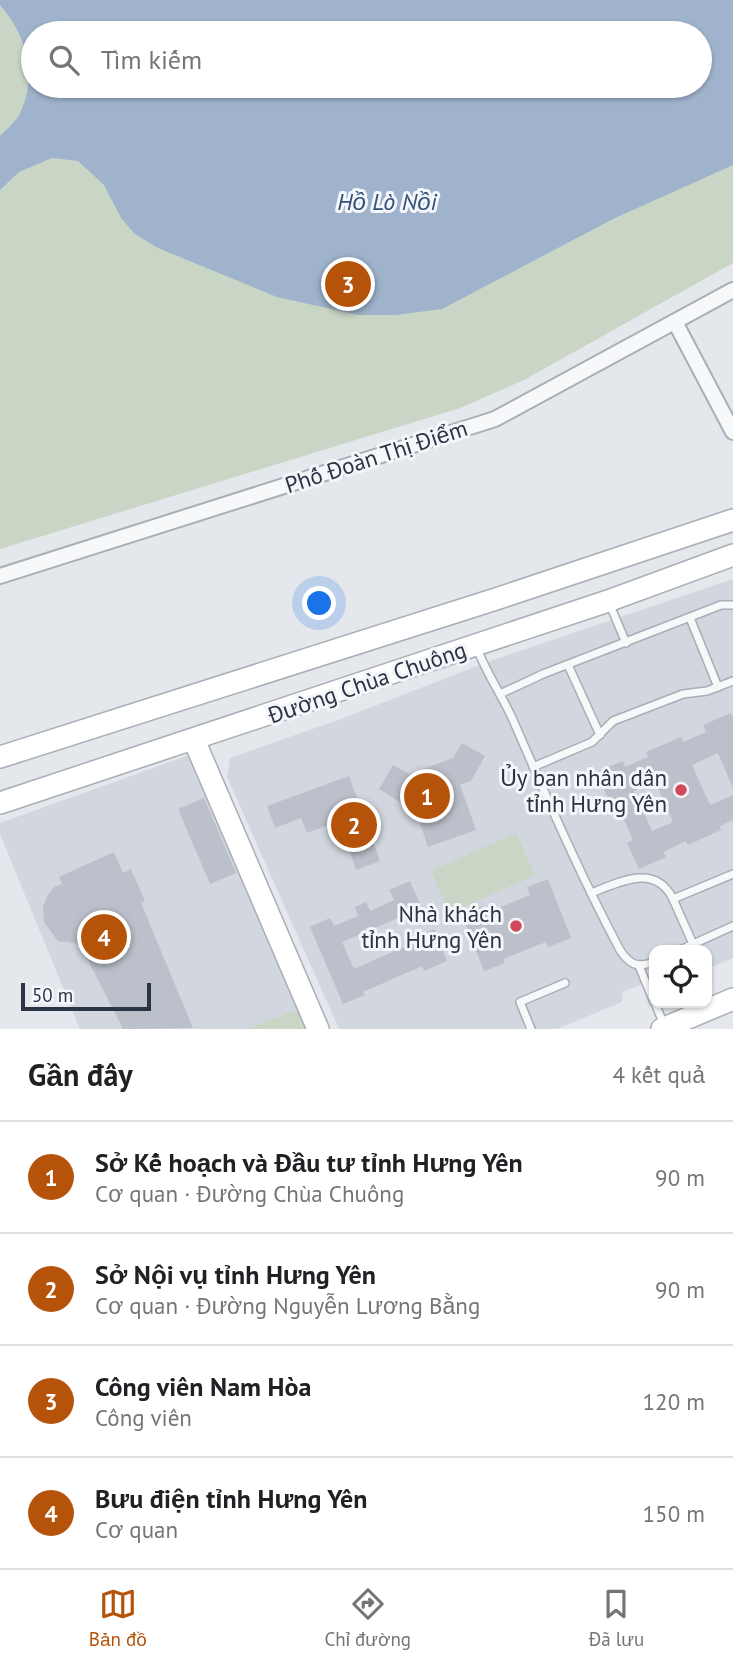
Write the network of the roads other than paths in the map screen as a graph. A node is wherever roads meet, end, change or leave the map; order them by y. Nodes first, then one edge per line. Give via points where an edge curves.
1 (733, 290) edge
2 (675, 322) junction
3 (733, 432) edge
4 (733, 520) edge
5 (733, 555) edge
6 (0, 576) edge
7 (496, 599) junction
8 (608, 601) junction
9 (733, 605) edge
10 (690, 618) junction
11 (509, 634) junction
12 (626, 643) junction
13 (476, 645) junction
14 (568, 665) junction
15 (733, 681) edge
16 (718, 687) junction
17 (500, 694) junction
18 (600, 735) junction
19 (194, 740) junction
20 (0, 757) edge
21 (533, 767) junction
22 (0, 803) edge
23 (733, 874) edge
24 (590, 893) junction
25 (673, 899) junction
26 (733, 926) edge
27 (692, 944) joint
28 (649, 964) edge
29 (639, 967) junction
30 (565, 983) dead end
31 (649, 990) edge
32 (733, 999) edge
33 (659, 1008) edge
34 (674, 1027) edge
35 (318, 1029) edge
36 (531, 1029) edge

1 - 2 street, Phố Đoàn Thị Điểm
2 - 3 street
2 - 6 street, Phố Đoàn Thị Điểm via 495,419
4 - 7 main road, Đường Chùa Chuông
5 - 8 main road, Đường Chùa Chuông
7 - 11 main road
7 - 20 main road, Đường Chùa Chuông
8 - 11 main road, Đường Chùa Chuông
8 - 12 lane
9 - 10 lane
10 - 12 lane
10 - 16 lane
11 - 13 main road, Đường Chùa Chuông
12 - 14 lane
13 - 17 lane
13 - 19 main road, Đường Chùa Chuông
14 - 17 lane
14 - 18 lane
15 - 16 lane
16 - 18 lane via 683,694 613,721
17 - 21 lane
18 - 21 lane
19 - 22 main road, Đường Chùa Chuông
19 - 35 main road
21 - 24 lane
23 - 25 lane
24 - 25 lane via 632,877 645,877 668,889
24 - 29 lane via 620,950 628,962
25 - 27 lane
26 - 27 lane
28 - 29 lane
29 - 31 lane
30 - 36 lane via 520,1002
32 - 34 main road
33 - 34 lane

